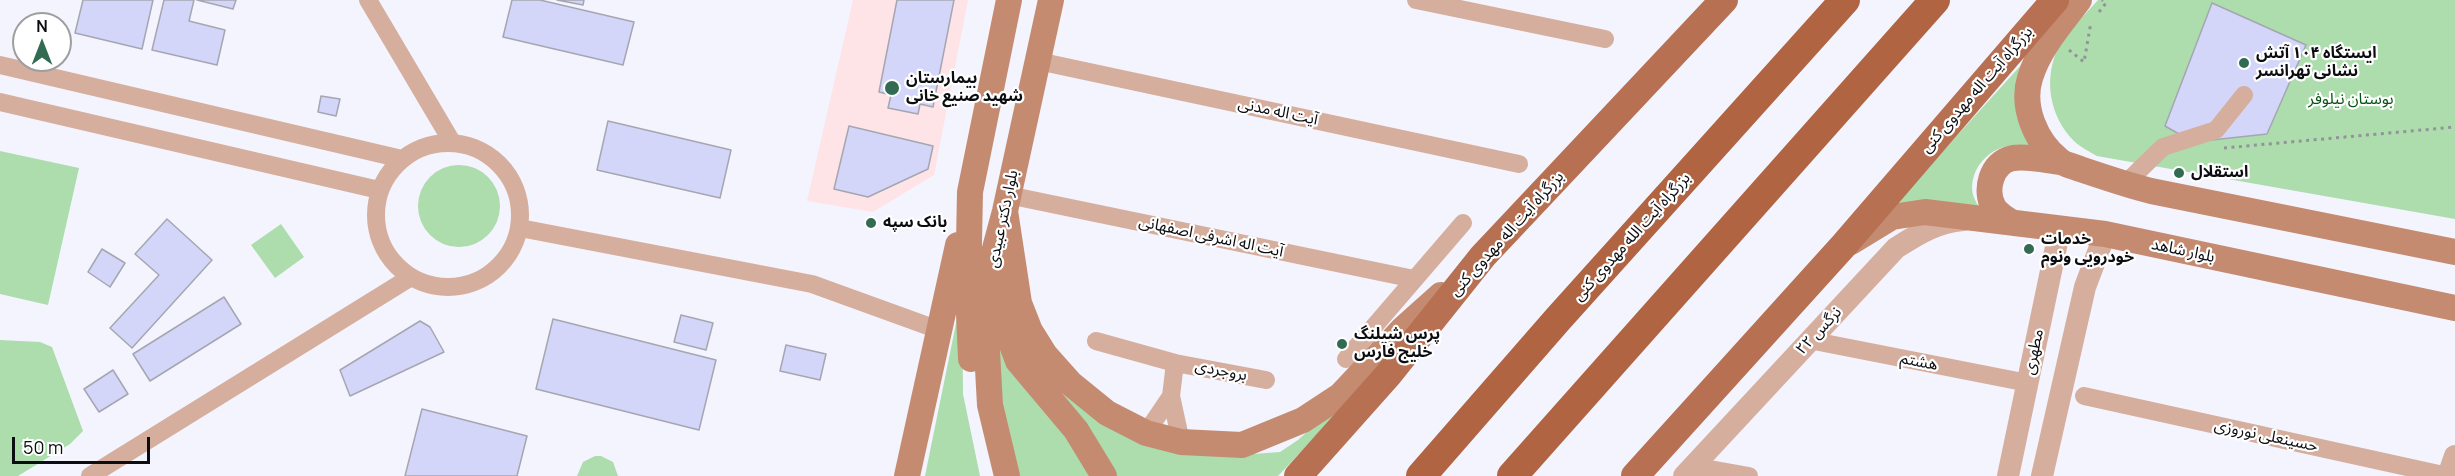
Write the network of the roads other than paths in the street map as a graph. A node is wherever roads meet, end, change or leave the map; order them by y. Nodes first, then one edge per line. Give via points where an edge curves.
1 (368, 0) edge
2 (1009, 0) edge
3 (1051, 0) edge
4 (1416, 0) edge
5 (1724, 0) edge
6 (1845, 0) edge
7 (1935, 0) edge
8 (2055, 0) edge
9 (2079, 0) edge
10 (1605, 39) dead end
11 (1038, 61) junction
12 (0, 65) edge
13 (2244, 94) dead end
14 (0, 102) edge
15 (452, 142) junction
16 (402, 159) junction
17 (2060, 162) junction
18 (1518, 164) dead end
19 (2124, 184) junction
20 (379, 190) junction
21 (970, 192) junction
22 (1007, 203) junction
23 (1974, 219) junction
24 (1463, 223) dead end
25 (2013, 223) junction
26 (520, 228) junction
27 (2060, 228) junction
28 (2105, 234) junction
29 (1844, 245) junction
30 (994, 252) junction
31 (2455, 252) edge
32 (1483, 256) junction
33 (411, 277) junction
34 (1414, 279) junction
35 (2049, 280) junction
36 (2085, 286) junction
37 (2455, 308) edge
38 (939, 330) junction
39 (1809, 340) junction
40 (1096, 341) dead end
41 (1346, 359) dead end
42 (1175, 363) junction
43 (1266, 380) dead end
44 (2028, 383) junction
45 (1171, 396) junction
46 (2084, 396) dead end
47 (1146, 433) junction
48 (1181, 442) junction
49 (2455, 456) edge
50 (1689, 471) edge
51 (908, 473) edge
52 (90, 476) edge
53 (991, 476) edge
54 (1007, 476) edge
55 (1104, 476) edge
56 (1298, 476) edge
57 (1421, 476) edge
58 (1512, 476) edge
59 (1635, 476) edge
60 (1749, 476) edge
61 (2008, 476) edge
62 (2042, 476) edge
63 (2448, 476) edge

1 - 15 street
2 - 21 main road, بلوار دکتر عبیدی
3 - 11 main road, بلوار دکتر عبیدی
4 - 10 street
5 - 32 main road, بزرگراه آیت اله مهدوی کنی
6 - 57 highway, بزرگراه آیت الله مهدوی کنی
7 - 58 highway
8 - 29 main road, بزرگراه آیت اله مهدوی کنی
9 - 17 main road via 2039,57 2029,79 2027,102 2031,121
11 - 18 street, آیت اله مدنی
11 - 22 main road, بلوار دکتر عبیدی
12 - 16 street
13 - 19 street via 2216,130 2163,147
14 - 20 street
15 - 16 street via 429,145
15 - 26 street via 476,147 497,161 512,180 520,203
16 - 20 street
17 - 19 main road
17 - 25 main road via 2011,158 2000,164 1993,174 1990,197 1994,208
19 - 31 main road
20 - 33 street via 375,215 380,239 392,261
21 - 38 main road
21 - 53 main road, بلوار دکتر عبیدی via 970,350 978,420
22 - 30 main road, بلوار دکتر عبیدی
22 - 34 street, آیت اله اشرفی اصفهانی
22 - 47 main road via 1020,303 1045,355 1070,383 1107,413
23 - 25 main road, بلوار شاهد
23 - 29 main road, بلوار شاهد via 1909,213 1892,218
23 - 39 street, نرگس ۲۲ via 1948,221 1922,231 1896,248
24 - 34 street
25 - 27 main road, بلوار شاهد
26 - 33 street via 512,249 498,268 478,280 456,286 433,286
26 - 38 street via 812,284
27 - 28 main road, بلوار شاهد
27 - 35 street, مطهری
28 - 36 street, مطهری
28 - 37 main road, بلوار شاهد
29 - 59 main road, بزرگراه آیت اله مهدوی کنی
30 - 54 main road, بلوار دکتر عبیدی via 986,333 987,378
30 - 55 main road via 1003,321 1018,361 1076,430
32 - 48 main road via 1403,329 1341,395 1303,420 1242,445
32 - 56 main road, بزرگراه آیت اله مهدوی کنی via 1388,375
33 - 52 street
34 - 41 street
35 - 36 street
35 - 44 street, مطهری
36 - 62 street, مطهری
38 - 51 main road
39 - 44 street, هشتم
39 - 50 street, نرگس ۲۲
40 - 42 street, بروجردی
42 - 43 street, بروجردی
42 - 45 street, بروجردی
44 - 61 street, مطهری
45 - 47 street, بروجردی
45 - 48 street, بروجردی
46 - 63 street, حسینعلی نوروزی
47 - 48 main road
49 - 63 street
50 - 60 street

